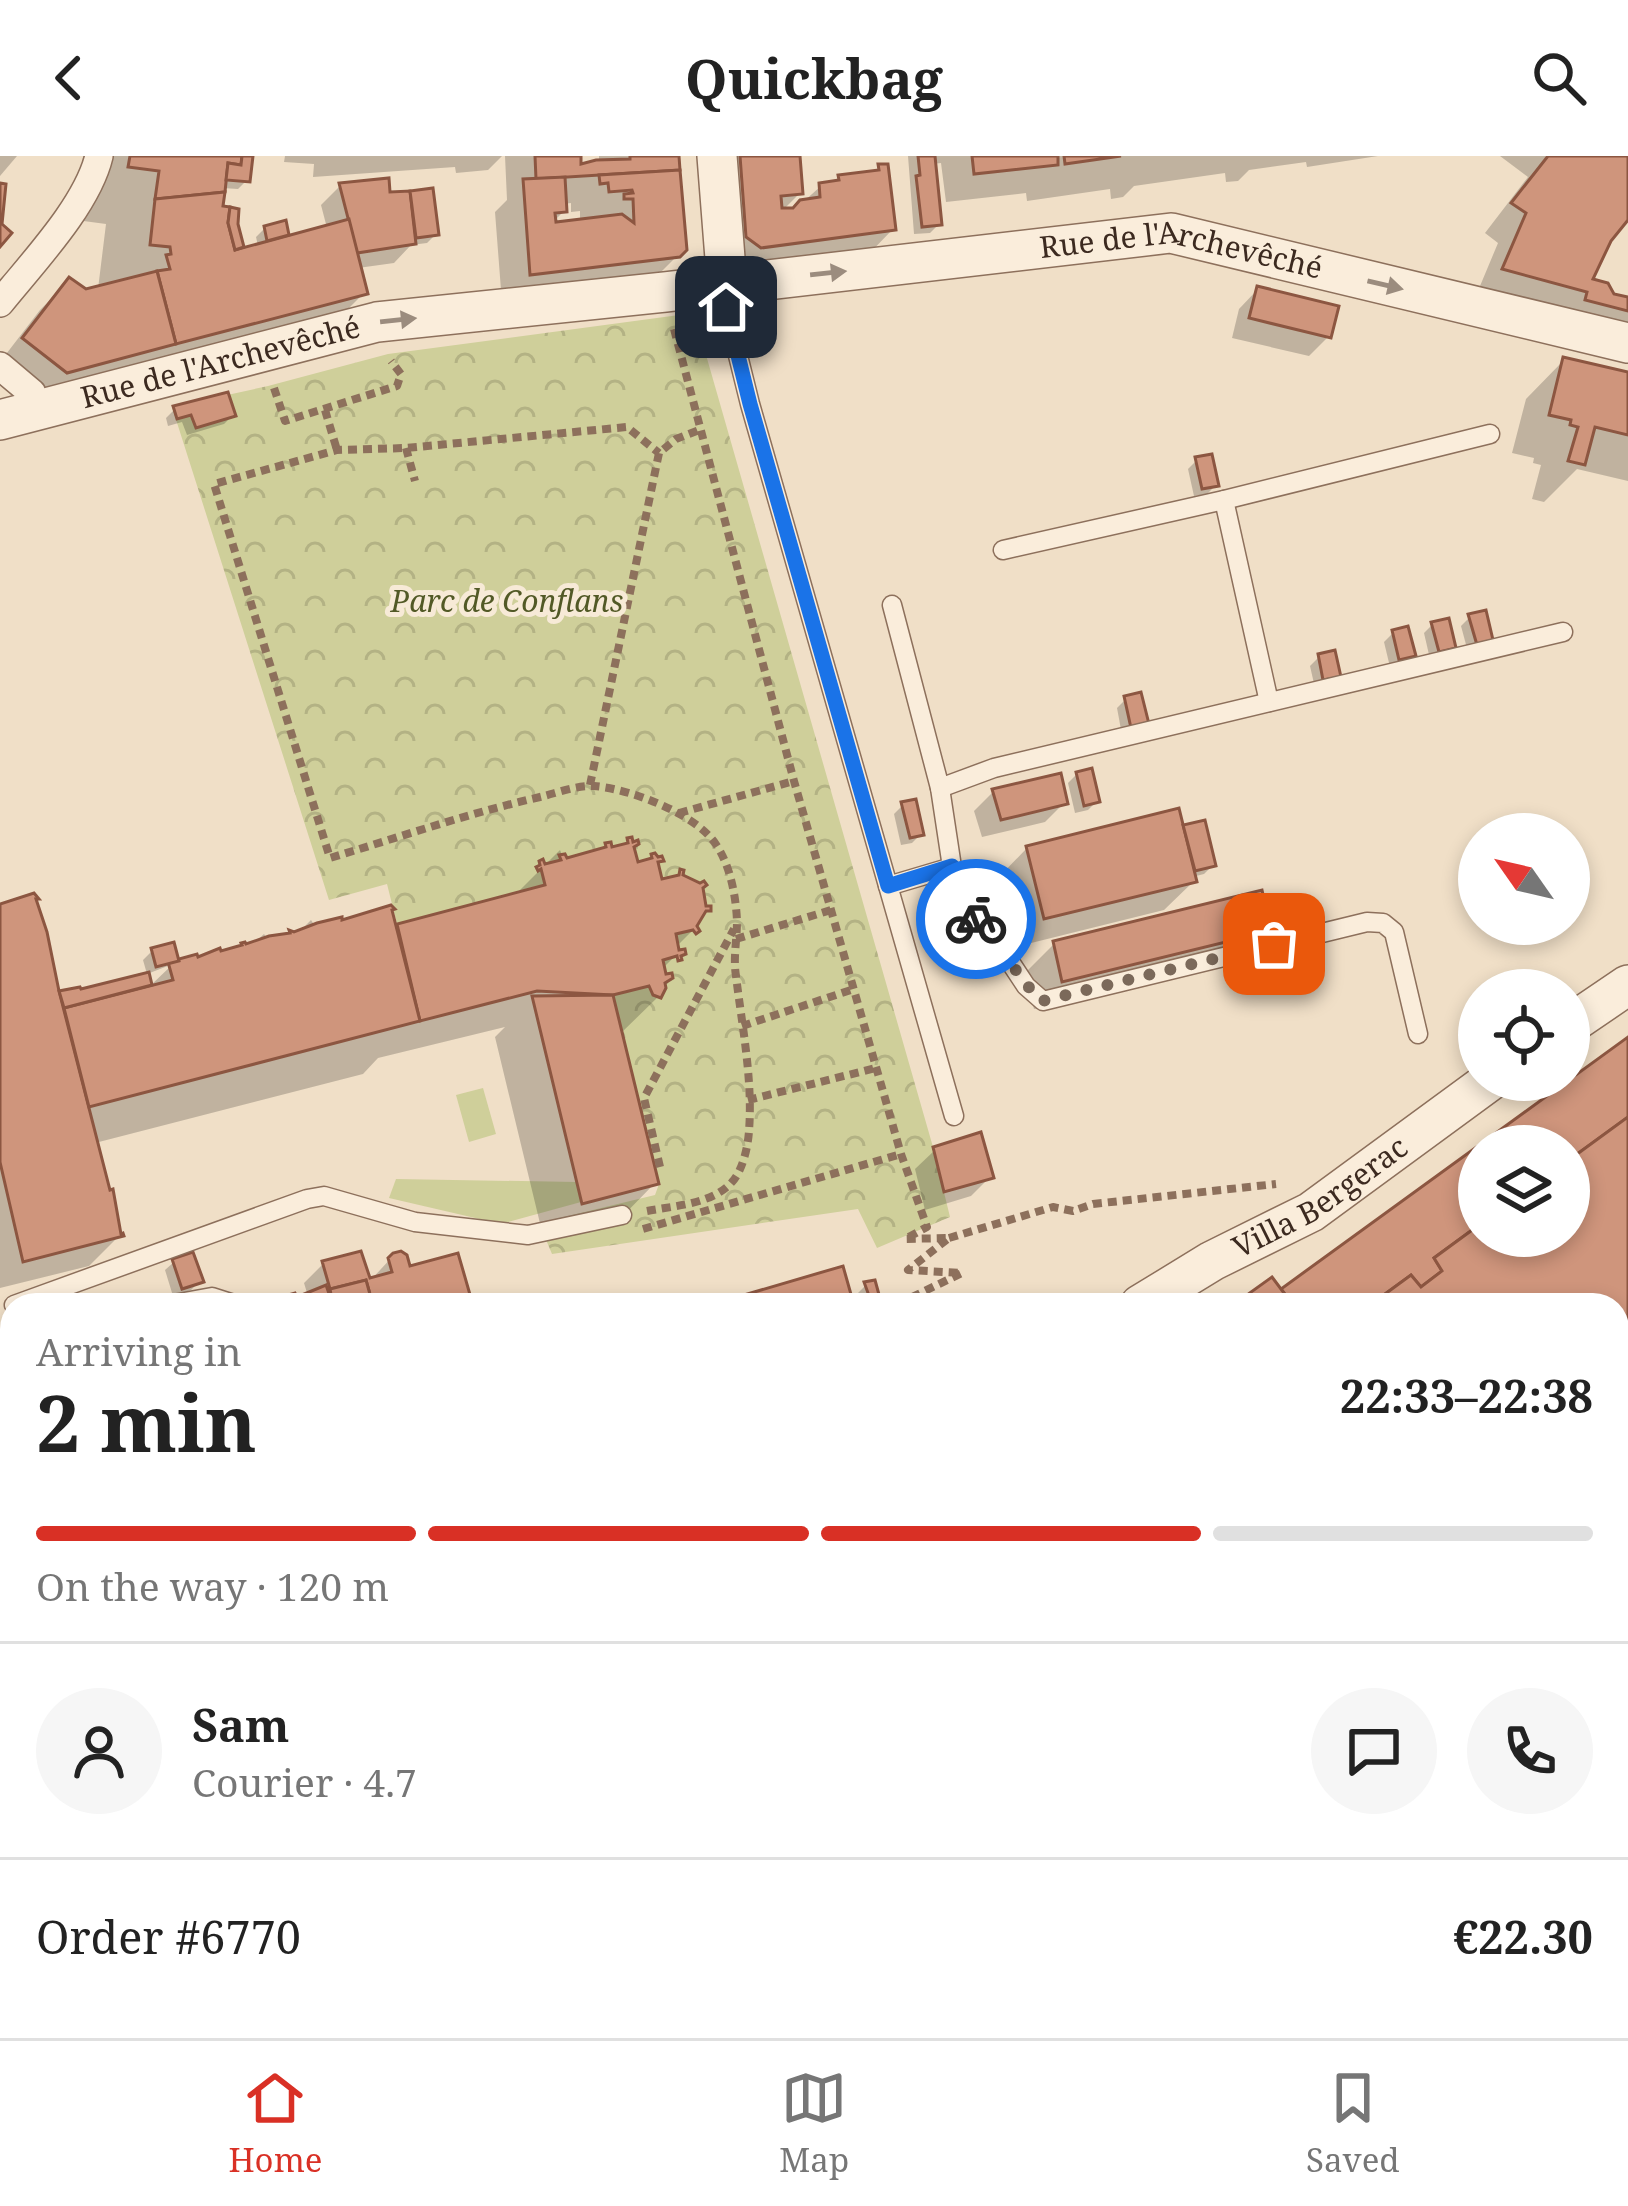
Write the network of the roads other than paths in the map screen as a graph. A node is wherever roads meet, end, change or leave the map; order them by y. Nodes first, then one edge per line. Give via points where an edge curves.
1 (99, 156) edge
2 (717, 156) edge
3 (726, 296) junction
4 (0, 303) edge
5 (1628, 344) edge
6 (0, 366) edge
7 (17, 415) edge
8 (1490, 434) dead end
9 (1224, 500) junction
10 (1003, 550) dead end
11 (892, 605) dead end
12 (1563, 632) dead end
13 (1269, 702) junction
14 (940, 788) junction
15 (952, 866) junction
16 (888, 886) junction
17 (1628, 985) edge
18 (1590, 1011) edge
19 (1418, 1034) dead end
20 (1462, 1101) edge
21 (954, 1116) dead end
22 (622, 1215) road end
23 (46, 1293) edge
24 (1160, 1293) edge

1 - 4 street via 68,217
2 - 3 street
3 -> 5 street, Rue de l'Archevêché via 1171,233
7 -> 3 street, Rue de l'Archevêché via 377,322
3 - 16 lane
6 - 7 street via 32,393
8 - 9 lane
9 - 10 lane
9 - 13 lane
11 - 14 lane
12 - 13 lane
13 - 14 lane
14 - 15 lane
15 - 16 lane
15 - 19 lane via 965,908 1042,1001 1383,923 1394,932
16 - 21 lane
17 - 18 street
20 - 24 street, Villa Bergerac via 1311,1212
22 - 23 lane via 528,1235 415,1222 324,1196

